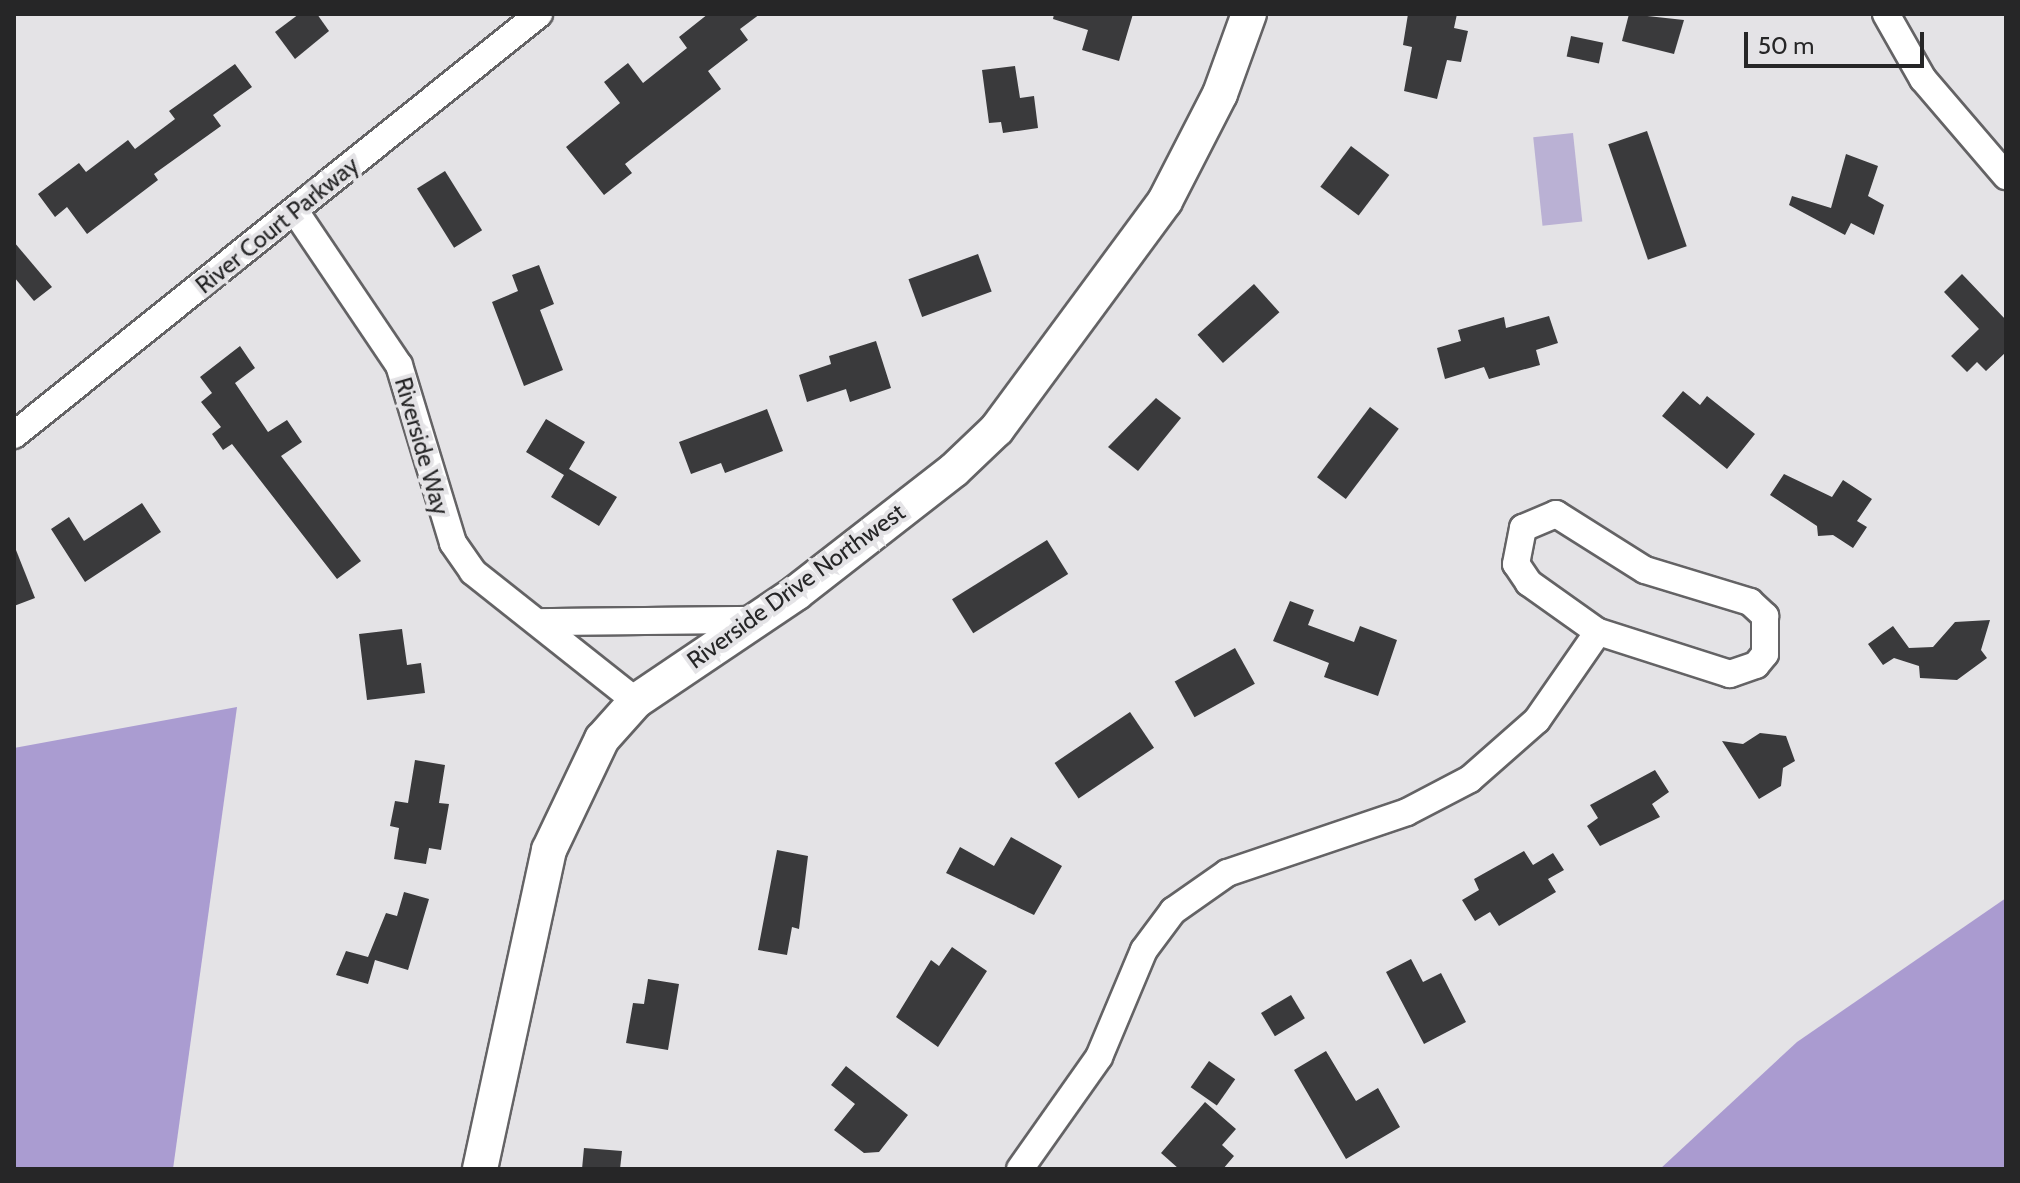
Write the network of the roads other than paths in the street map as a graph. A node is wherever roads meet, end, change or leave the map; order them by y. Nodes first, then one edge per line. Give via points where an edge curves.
1 (539, 14) edge
2 (1249, 14) edge
3 (1886, 14) edge
4 (2006, 176) edge
5 (295, 211) junction
6 (14, 435) edge
7 (748, 620) junction
8 (542, 622) junction
9 (1598, 632) junction
10 (636, 701) junction
11 (480, 1169) edge
12 (1020, 1169) edge

1 - 5 street, River Court Parkway
2 - 7 street, Riverside Drive Northwest via 1220,94 1180,175 1034,386 954,470 796,593
3 - 4 street via 1923,79
5 - 6 street, River Court Parkway
5 - 8 street, Riverside Way via 399,365 453,543 473,572
7 - 8 street
7 - 10 street, Riverside Drive Northwest
8 - 10 street, Riverside Way
9 - 9 street via 1730,674 1756,665 1770,637 1765,616 1750,602 1645,570 1571,519 1537,517 1515,545 1516,564 1529,583
9 - 12 street via 1537,720 1470,779 1407,812 1227,873 1173,911 1144,950 1099,1057
10 - 11 street, Riverside Drive Northwest via 602,739 549,850

